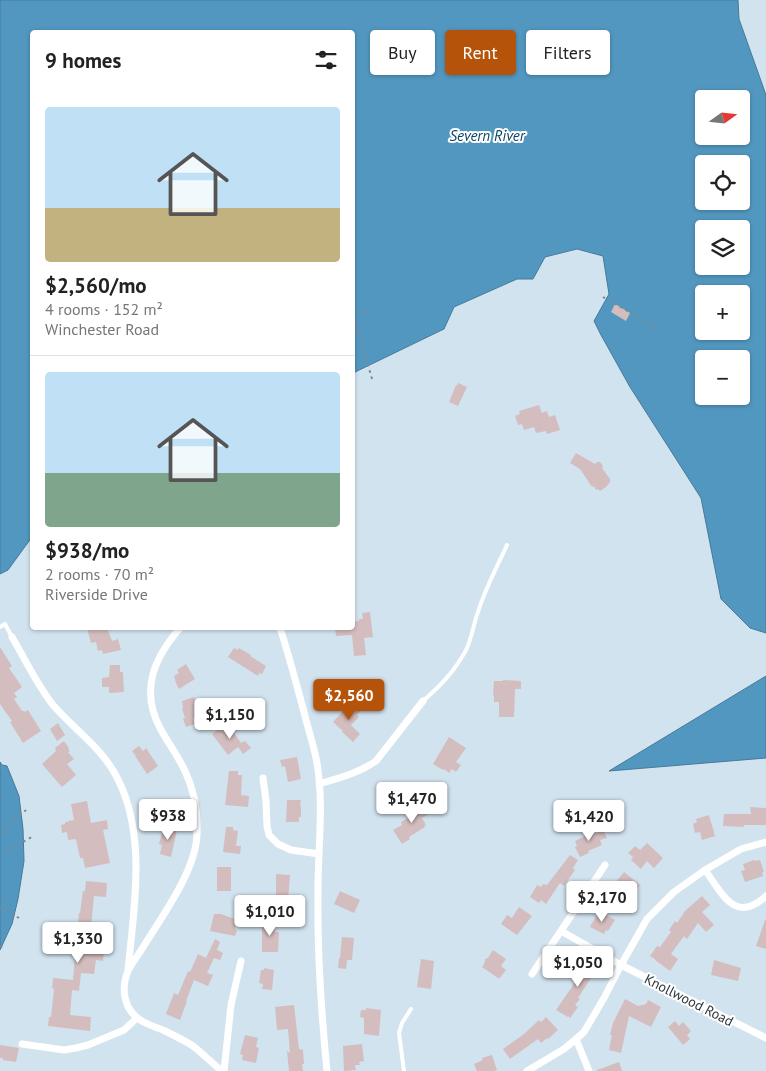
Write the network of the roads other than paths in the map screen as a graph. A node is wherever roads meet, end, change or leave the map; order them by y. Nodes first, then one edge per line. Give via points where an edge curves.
1 (507, 545) dead end
2 (0, 627) edge
3 (179, 630) edge
4 (281, 630) edge
5 (12, 637) joint
6 (423, 701) joint
7 (262, 778) dead end
8 (319, 784) junction
9 (766, 842) edge
10 (319, 854) junction
11 (604, 865) dead end
12 (705, 870) junction
13 (766, 896) edge
14 (561, 931) junction
15 (241, 961) dead end
16 (621, 965) junction
17 (128, 972) junction
18 (532, 974) dead end
19 (411, 1009) dead end
20 (137, 1018) junction
21 (766, 1038) edge
22 (576, 1039) junction
23 (22, 1044) dead end
24 (223, 1071) edge
25 (327, 1071) edge
26 (404, 1071) edge
27 (527, 1071) edge
28 (589, 1071) edge

1 - 6 lane via 477,612 466,650 447,679
2 - 5 lane via 5,624
3 - 17 street via 155,668 150,690 155,716 184,768 193,794 197,812 196,850 169,906
4 - 8 street via 312,741
5 - 17 street via 52,704 114,771 126,798 135,837
6 - 8 street via 376,761 366,768
7 - 10 street via 269,835 291,850
8 - 10 street
9 - 12 street via 741,849
10 - 25 street via 320,993
11 - 14 street
12 - 13 street via 735,907 745,908
12 - 16 street via 674,892 647,919
14 - 16 street, Knollwood Road
14 - 18 street
15 - 24 street
16 - 21 street, Knollwood Road
16 - 22 street via 584,1032
17 - 20 street via 125,999
19 - 26 lane via 399,1033
20 - 23 street via 124,1030 76,1048 64,1050
20 - 24 street via 187,1043
22 - 27 street
22 - 28 street

